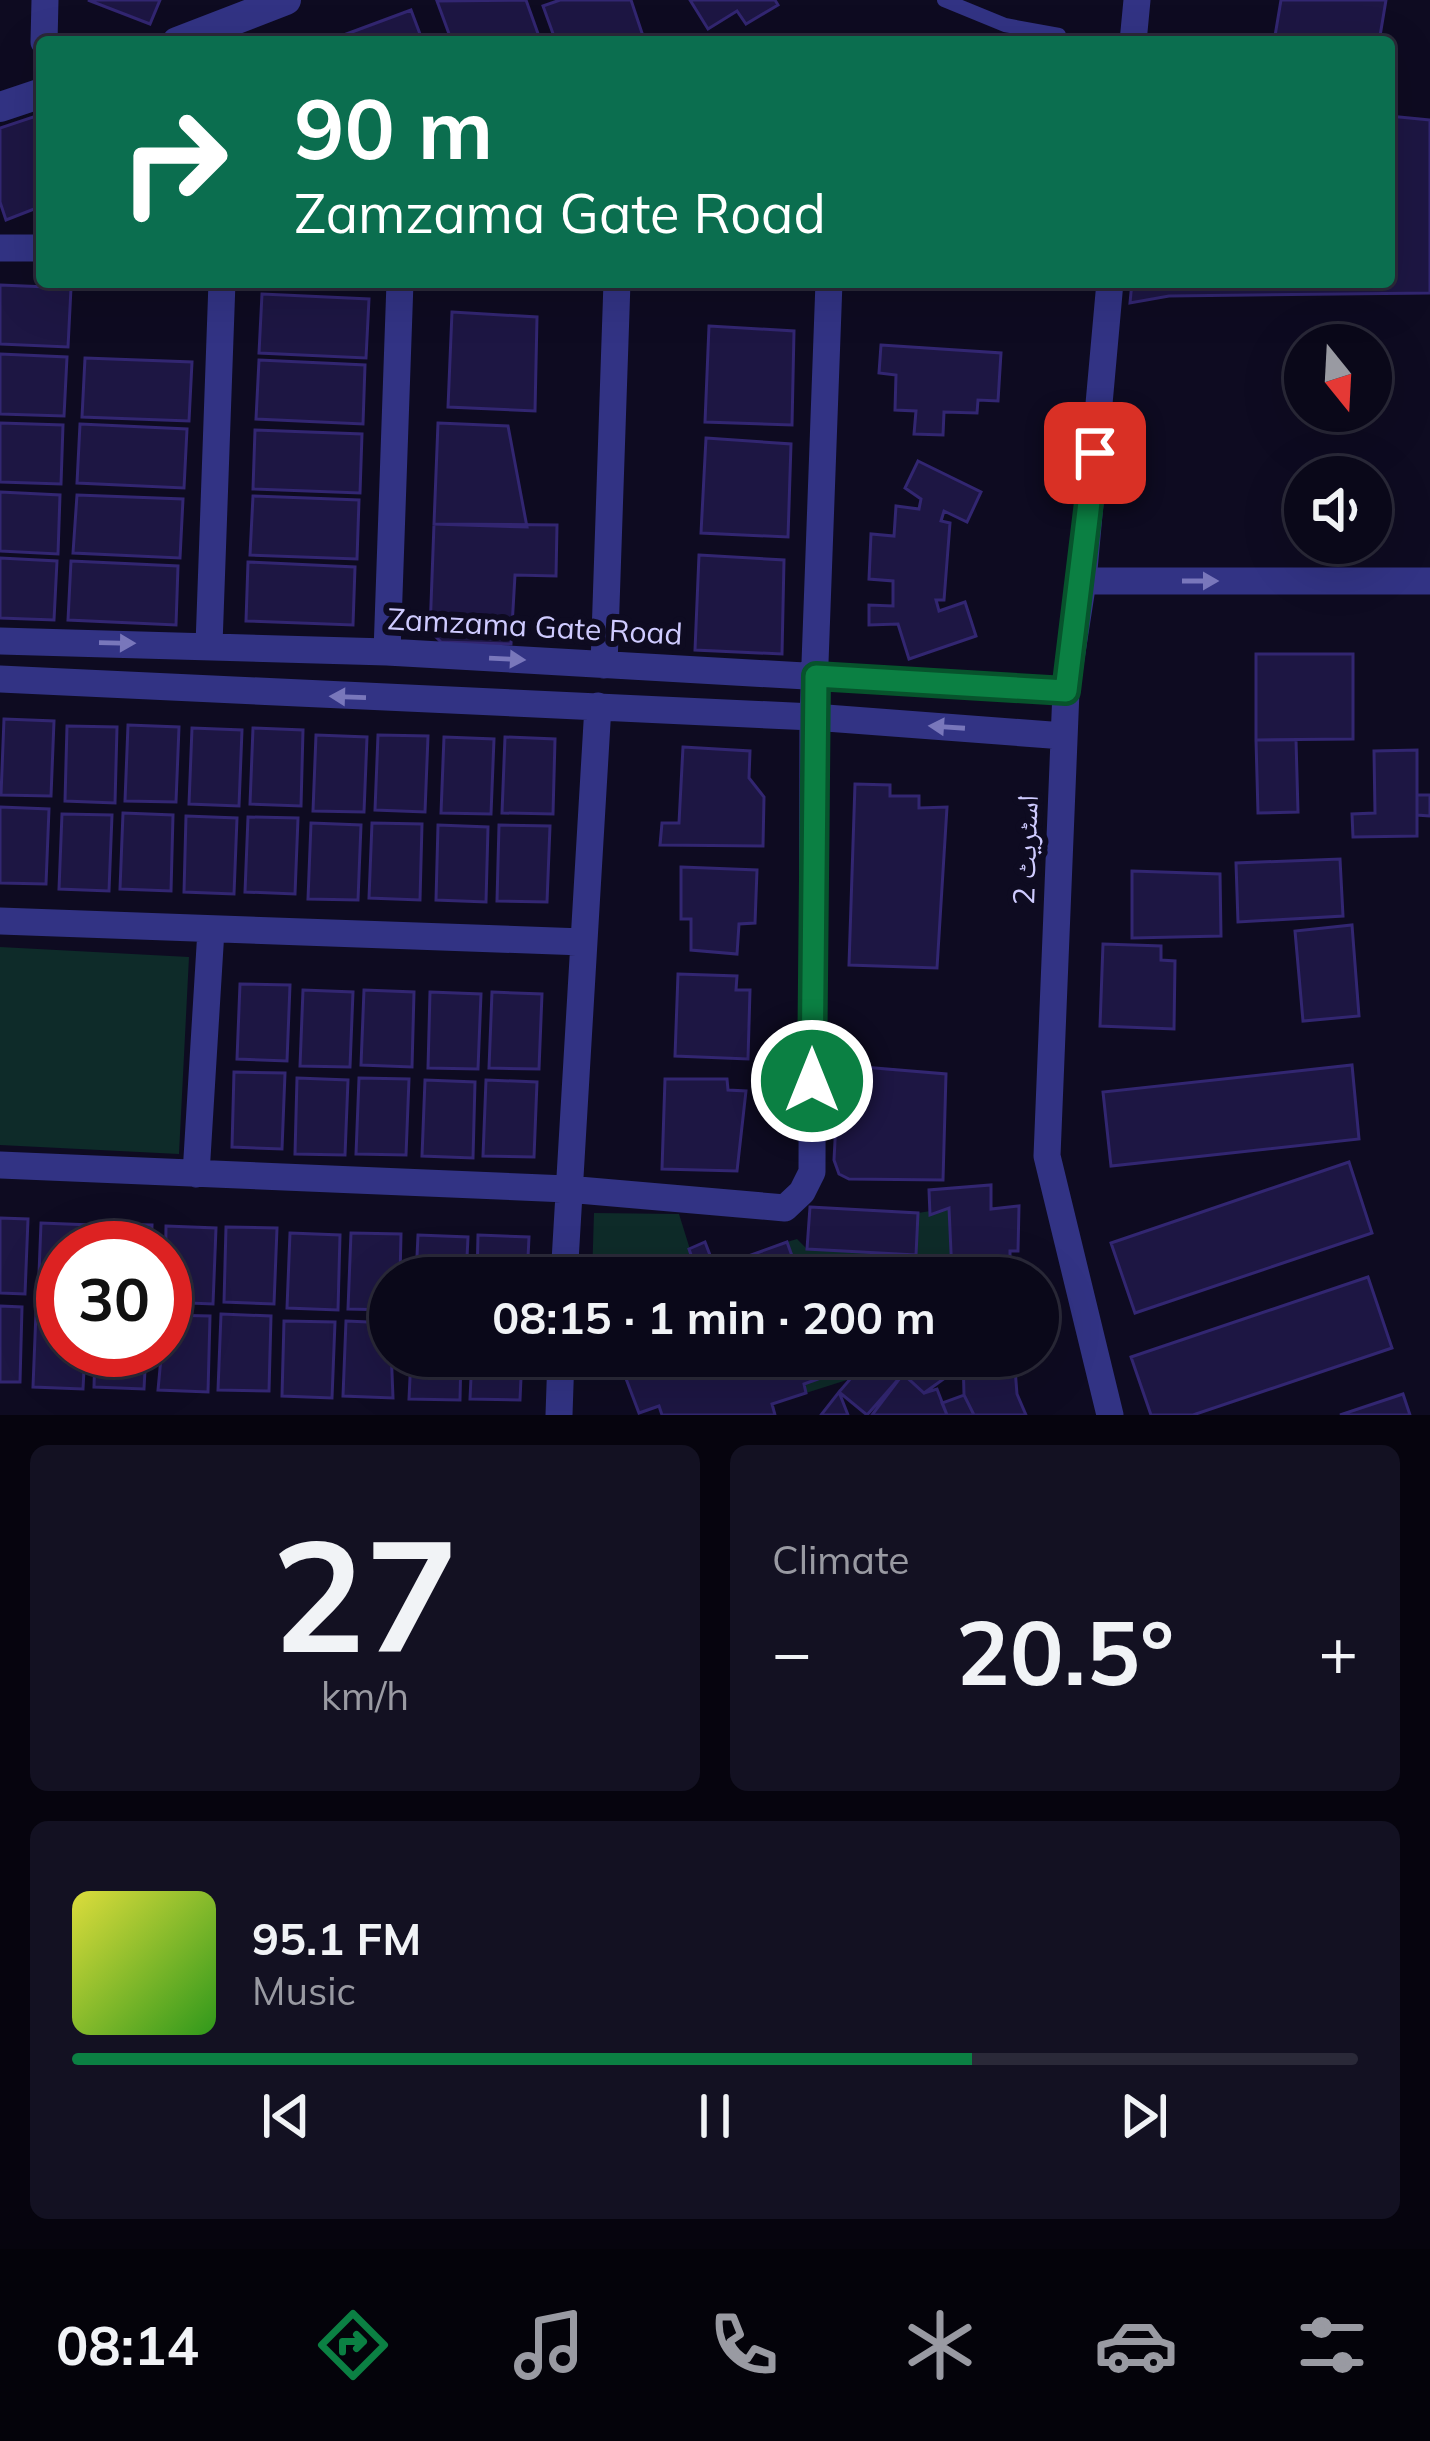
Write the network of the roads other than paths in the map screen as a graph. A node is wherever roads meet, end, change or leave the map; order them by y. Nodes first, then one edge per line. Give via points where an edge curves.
1 (45, 0) edge
2 (286, 0) edge
3 (944, 0) edge
4 (1137, 0) edge
5 (1059, 35) dead end
6 (44, 36) edge
7 (193, 36) edge
8 (1133, 36) edge
9 (36, 95) edge
10 (0, 107) edge
11 (0, 248) edge
12 (36, 248) edge
13 (222, 288) edge
14 (400, 288) edge
15 (617, 288) edge
16 (829, 288) edge
17 (1110, 288) edge
18 (1083, 581) junction
19 (1430, 581) edge
20 (0, 641) edge
21 (209, 645) junction
22 (294, 648) junction
23 (387, 652) junction
24 (604, 665) junction
25 (704, 670) junction
26 (816, 676) junction
27 (0, 679) edge
28 (1066, 691) junction
29 (289, 695) junction
30 (598, 706) junction
31 (702, 711) junction
32 (813, 717) junction
33 (1064, 736) junction
34 (0, 921) edge
35 (211, 930) junction
36 (583, 942) junction
37 (0, 1165) edge
38 (196, 1174) junction
39 (567, 1189) junction
40 (565, 1257) edge
41 (560, 1377) edge
42 (559, 1415) edge
43 (1110, 1415) edge

1 - 6 street
2 - 7 street
3 - 5 lane via 1005,25
4 - 8 street
9 - 10 street
11 - 12 street
13 - 21 street
14 - 23 street
15 - 24 street
16 - 26 street
17 - 18 street, اسٹریٹ 2
18 -> 19 street
18 - 28 street, اسٹریٹ 2
20 -> 21 street, Zamzama Gate Road
21 - 22 street, Zamzama Gate Road
22 - 23 street, Zamzama Gate Road
22 - 29 street
23 -> 24 street, Zamzama Gate Road
24 - 25 street, Zamzama Gate Road
25 - 26 street, Zamzama Gate Road
25 - 31 street
26 - 28 street, Zamzama Gate Road
26 - 32 street
27 - 29 street
28 - 33 street, اسٹریٹ 2
30 -> 29 street
30 - 31 street
30 - 36 street
31 - 32 street
33 -> 32 street
32 - 39 street via 812,1172 802,1192 784,1208
33 - 43 street, اسٹریٹ 2 via 1047,1156
34 - 35 street
35 - 36 street
35 - 38 street
36 - 39 street
37 - 38 street
38 - 39 street
39 - 40 street
41 - 42 street

